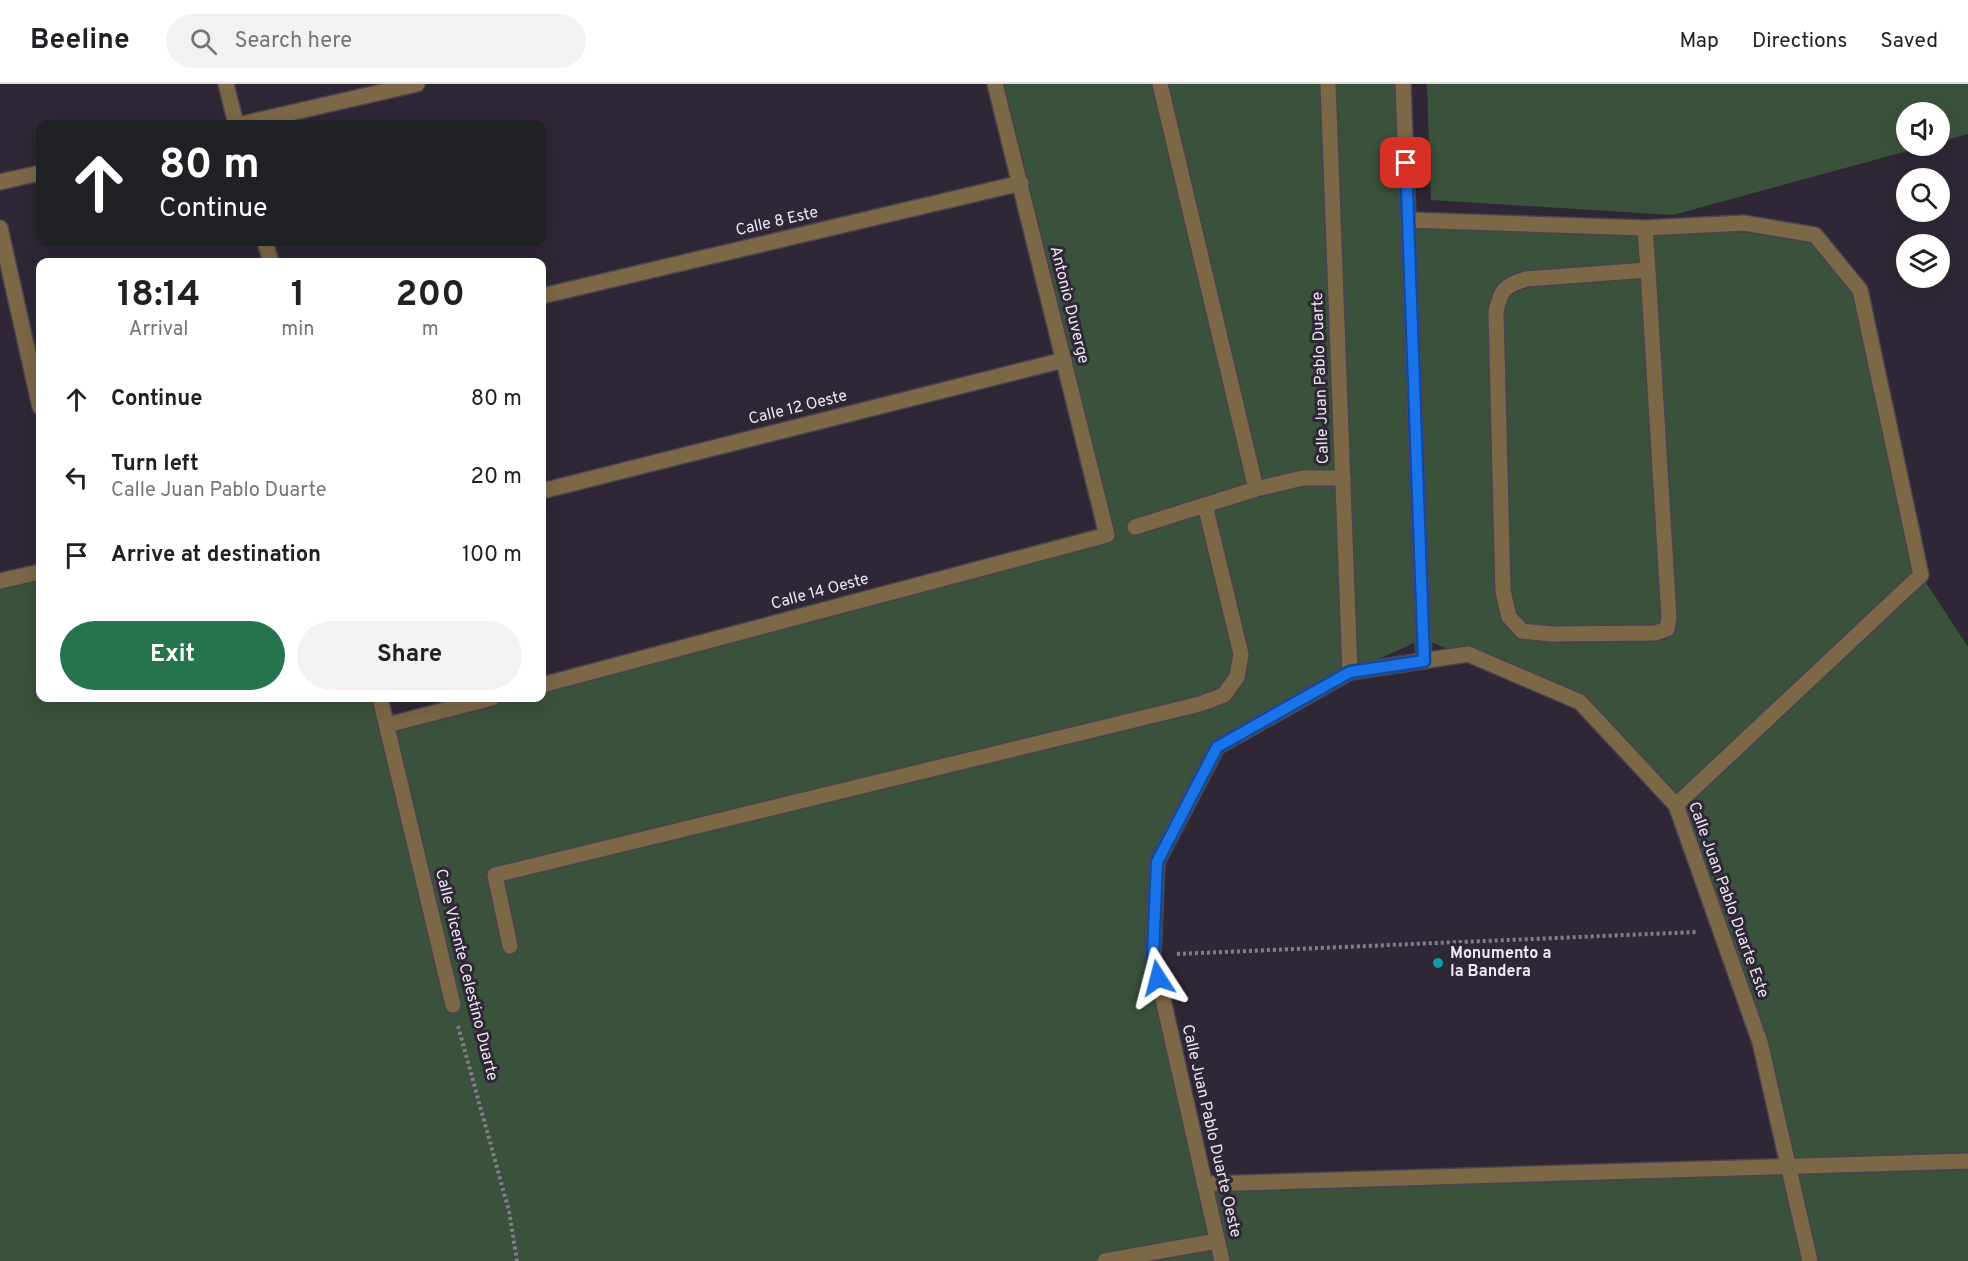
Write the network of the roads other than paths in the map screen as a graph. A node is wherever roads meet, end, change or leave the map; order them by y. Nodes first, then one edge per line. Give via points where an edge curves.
1 (226, 84) edge
2 (417, 84) edge
3 (994, 84) edge
4 (1160, 84) edge
5 (1328, 84) edge
6 (1403, 84) edge
7 (235, 120) edge
8 (260, 120) edge
9 (36, 173) edge
10 (0, 182) edge
11 (1021, 183) junction
12 (1408, 220) junction
13 (0, 228) edge
14 (1645, 228) junction
15 (1648, 270) junction
16 (546, 295) edge
17 (1064, 360) junction
18 (36, 388) edge
19 (1343, 478) junction
20 (1256, 489) junction
21 (546, 490) edge
22 (1205, 505) junction
23 (1135, 527) dead end
24 (1107, 535) joint
25 (36, 573) edge
26 (0, 581) edge
27 (1424, 661) junction
28 (1350, 672) junction
29 (546, 684) edge
30 (381, 702) edge
31 (477, 702) edge
32 (387, 726) junction
33 (1676, 805) junction
34 (510, 946) dead end
35 (453, 1005) road end
36 (1968, 1161) edge
37 (1788, 1166) junction
38 (1204, 1184) junction
39 (1216, 1241) junction
40 (1105, 1261) edge
41 (1222, 1261) edge
42 (1810, 1261) edge

1 - 7 street
2 - 8 street
3 - 11 street, Antonio Duverge
4 - 20 street
5 - 19 street, Calle Juan Pablo Duarte
6 - 12 street
9 - 10 street
11 - 16 street, Calle 8 Este
11 - 17 street, Antonio Duverge
12 - 14 street
12 - 27 street
13 - 18 street
14 - 15 street
14 - 33 street via 1744,223 1815,235 1860,290 1920,576
15 - 15 street via 1670,618 1666,629 1655,633 1522,631 1509,617 1503,591 1496,312 1500,294 1508,285 1526,279
17 - 21 street, Calle 12 Oeste
17 - 24 street, Antonio Duverge
19 - 20 street via 1302,478
19 - 28 street, Calle Juan Pablo Duarte
20 - 22 street
22 - 23 street
22 - 34 street via 1241,654 1237,677 1224,696 495,874
24 - 29 street, Calle 14 Oeste
25 - 26 street
27 - 28 street
27 - 33 street, Calle Juan Pablo Duarte Este via 1468,654 1580,702
28 - 38 street, Calle Juan Pablo Duarte Oeste via 1217,747 1157,862 1153,955
30 - 32 street, Calle Vicente Celestino Duarte
31 - 32 street
32 - 35 street, Calle Vicente Celestino Duarte
33 - 37 street, Calle Juan Pablo Duarte Este via 1760,1042
36 - 37 street
37 - 38 street
37 - 42 street, Calle Juan Pablo Duarte Este
38 - 39 street, Calle Juan Pablo Duarte Oeste
39 - 40 street
39 - 41 street, Calle Juan Pablo Duarte Oeste

